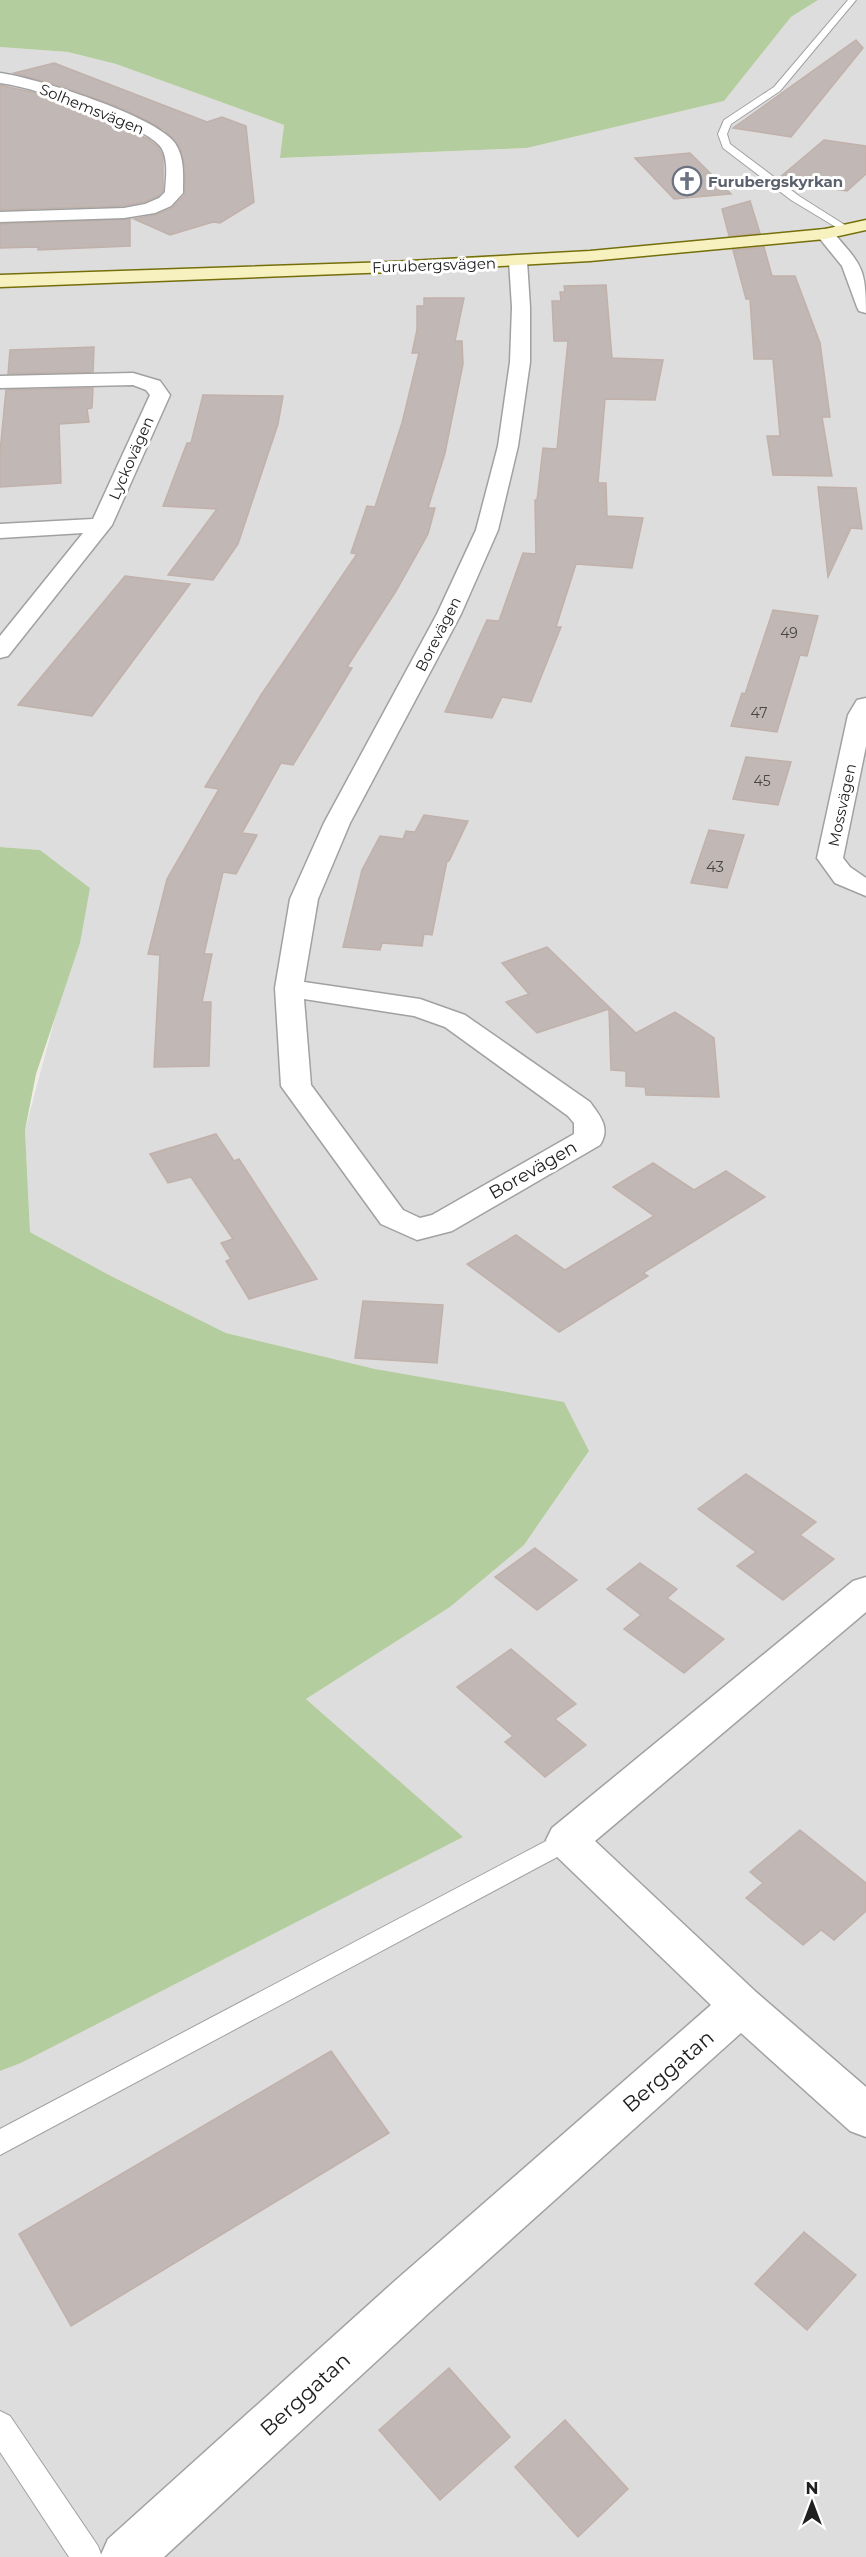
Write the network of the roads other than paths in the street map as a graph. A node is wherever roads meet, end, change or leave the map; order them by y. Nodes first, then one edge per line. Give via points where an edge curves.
1 (852, 0) edge
2 (0, 78) edge
3 (0, 218) edge
4 (866, 225) edge
5 (844, 230) junction
6 (825, 234) junction
7 (518, 261) junction
8 (0, 281) edge
9 (866, 307) edge
10 (0, 381) edge
11 (101, 525) junction
12 (0, 531) edge
13 (0, 651) edge
14 (866, 705) edge
15 (866, 888) edge
16 (289, 988) junction
17 (866, 1591) edge
18 (567, 1840) junction
19 (741, 2006) junction
20 (866, 2116) edge
21 (0, 2143) edge
22 (0, 2426) edge
23 (87, 2557) edge
24 (126, 2557) edge

1 - 5 lane via 777,88 727,122 722,130 726,146
2 - 3 street, Solhemsvägen via 19,80 141,126 165,142 174,159 174,193 149,209
4 - 5 street, Furubergsvägen
5 - 6 street, Furubergsvägen
6 - 7 street, Furubergsvägen
6 - 9 street via 851,265
7 - 8 street, Furubergsvägen
7 - 16 street, Borevägen via 520,362 508,446 487,530 449,614 337,823 304,899
10 - 11 street, Lyckovägen via 133,379 158,390
11 - 12 street
11 - 13 street, Lyckovägen
14 - 15 street, Mossvägen via 860,715 830,858 835,870
16 - 16 street, Borevägen via 296,1086 392,1217 417,1229 441,1224 588,1138 589,1122 579,1109 455,1021 420,1008
17 - 18 street
18 - 19 street
18 - 21 lane
19 - 20 street
19 - 24 street, Berggatan
22 - 23 lane

